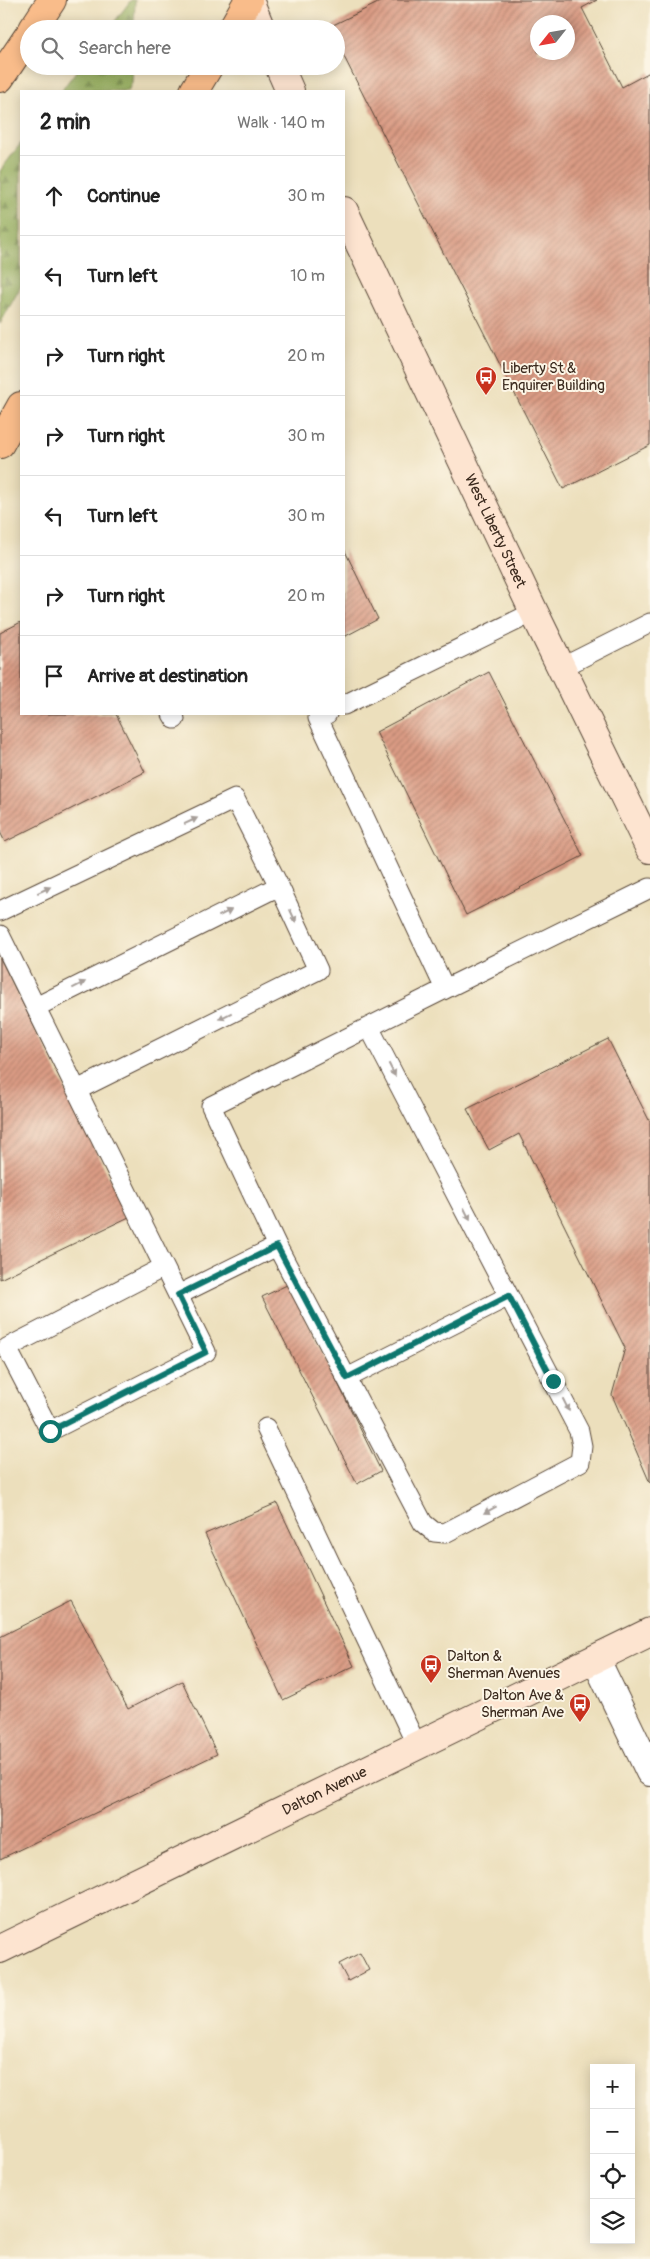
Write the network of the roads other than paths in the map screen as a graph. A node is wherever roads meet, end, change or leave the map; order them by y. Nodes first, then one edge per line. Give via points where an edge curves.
1 (52, 0) edge
2 (248, 0) edge
3 (39, 20) edge
4 (237, 20) edge
5 (257, 20) edge
6 (20, 48) edge
7 (204, 75) edge
8 (283, 75) edge
9 (0, 78) edge
10 (195, 90) edge
11 (290, 90) edge
12 (345, 212) edge
13 (20, 414) edge
14 (0, 444) edge
15 (534, 612) junction
16 (650, 623) edge
17 (561, 668) junction
18 (345, 706) edge
19 (325, 715) edge
20 (650, 849) edge
21 (279, 886) junction
22 (650, 888) edge
23 (0, 911) edge
24 (0, 935) edge
25 (445, 989) junction
26 (36, 1007) junction
27 (369, 1027) junction
28 (77, 1090) junction
29 (277, 1246) junction
30 (164, 1267) junction
31 (178, 1295) junction
32 (509, 1296) junction
33 (347, 1378) junction
34 (266, 1428) dead end
35 (650, 1632) edge
36 (596, 1660) junction
37 (417, 1746) junction
38 (650, 1772) edge
39 (0, 1949) edge

1 - 3 main road
2 - 4 main road
2 - 5 main road
6 - 9 main road
7 - 10 main road
8 - 11 main road
12 - 15 main road, West Liberty Street
13 - 14 main road
15 - 17 main road, West Liberty Street
15 - 18 lane
16 - 17 lane
17 - 20 main road, West Liberty Street
19 - 25 lane via 318,718
23 -> 21 lane via 235,799
26 -> 21 lane
21 -> 28 lane via 318,970
22 - 25 lane
24 - 26 lane
25 - 27 lane
26 - 28 lane
27 - 29 lane via 211,1106
27 -> 32 lane
28 - 30 lane
29 - 31 lane
29 - 33 lane
30 - 31 lane
30 - 31 lane via 7,1348 50,1431 206,1352
32 - 33 lane
32 -> 33 lane via 579,1431 582,1446 580,1462 445,1533 434,1532 423,1522
34 - 37 lane
35 - 36 main road, Dalton Avenue
36 - 37 main road, Dalton Avenue
36 - 38 street
37 - 39 main road, Dalton Avenue

